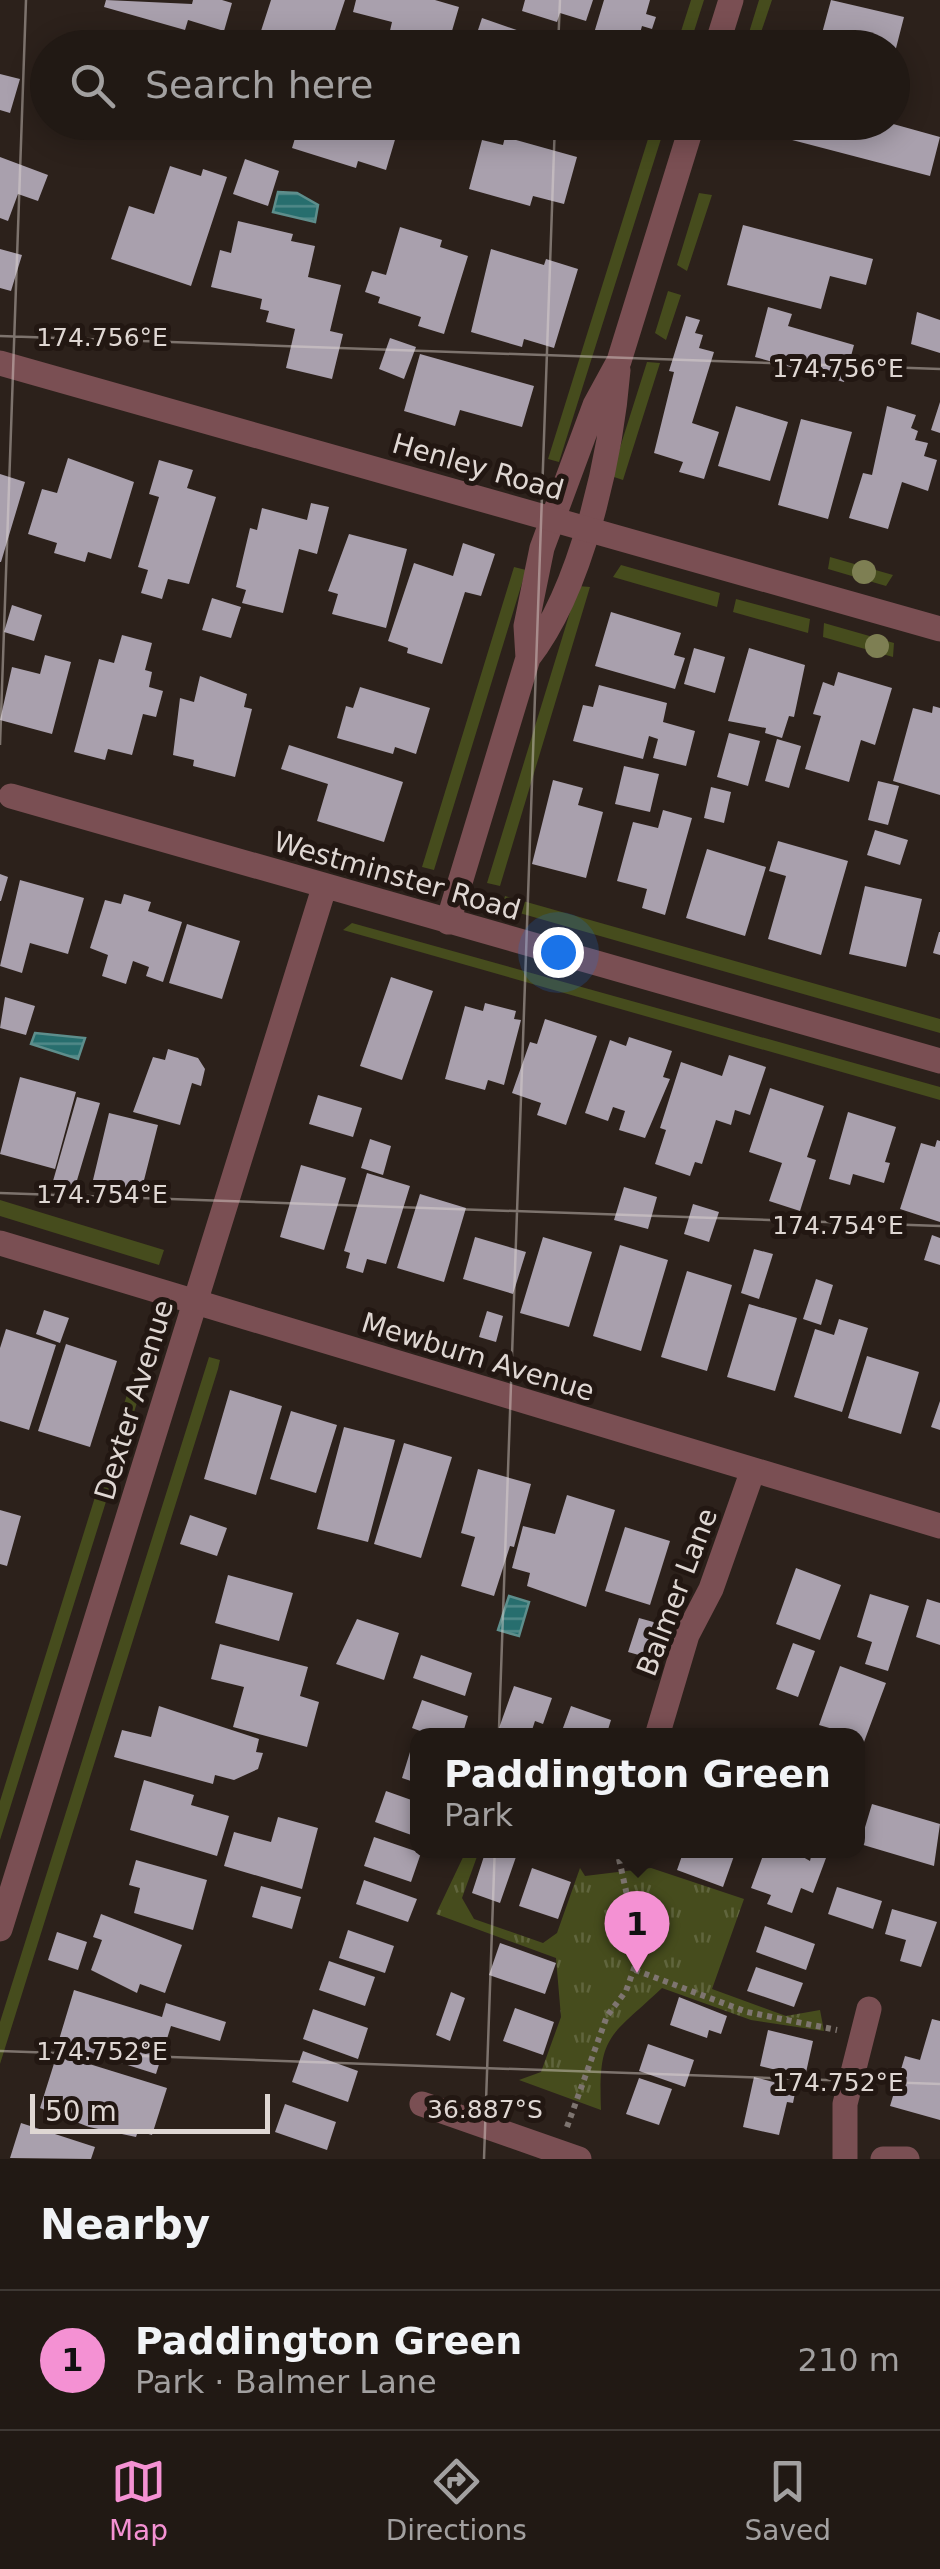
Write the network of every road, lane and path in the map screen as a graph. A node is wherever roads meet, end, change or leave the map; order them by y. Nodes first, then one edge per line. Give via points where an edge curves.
1 (731, 0) edge
2 (722, 30) edge
3 (688, 140) edge
4 (619, 361) junction
5 (0, 363) edge
6 (551, 519) junction
7 (588, 528) junction
8 (940, 629) edge
9 (528, 658) junction
10 (11, 796) dead end
11 (324, 888) junction
12 (448, 922) junction
13 (940, 1061) edge
14 (0, 1243) edge
15 (196, 1303) junction
16 (753, 1470) junction
17 (940, 1526) edge
18 (659, 1728) edge
19 (619, 1858) edge
20 (0, 1929) edge
21 (637, 1971) junction
22 (870, 2009) dead end
23 (862, 2037) junction
24 (422, 2104) dead end
25 (568, 2155) edge
26 (845, 2159) edge
27 (883, 2159) edge
28 (907, 2159) edge

1 - 2 street
3 - 4 street
4 - 6 street
4 - 7 street via 614,417
5 - 6 street, Henley Road
6 - 7 street, Henley Road
6 - 9 street via 526,626
7 - 8 street, Henley Road
7 - 9 street via 546,635
9 - 12 street
10 - 11 street, Westminster Road
11 - 12 street, Westminster Road
11 - 15 street, Dexter Avenue
12 - 13 street, Westminster Road
14 - 15 street, Mewburn Avenue
15 - 16 street, Mewburn Avenue
15 - 20 street, Dexter Avenue
16 - 17 street, Mewburn Avenue
16 - 18 street, Balmer Lane via 711,1590 687,1635
19 - 21 path
21 - 23 path via 746,2012
21 - 25 path via 600,2036
22 - 23 street
23 - 26 street via 842,2122
24 - 25 street
27 - 28 street

